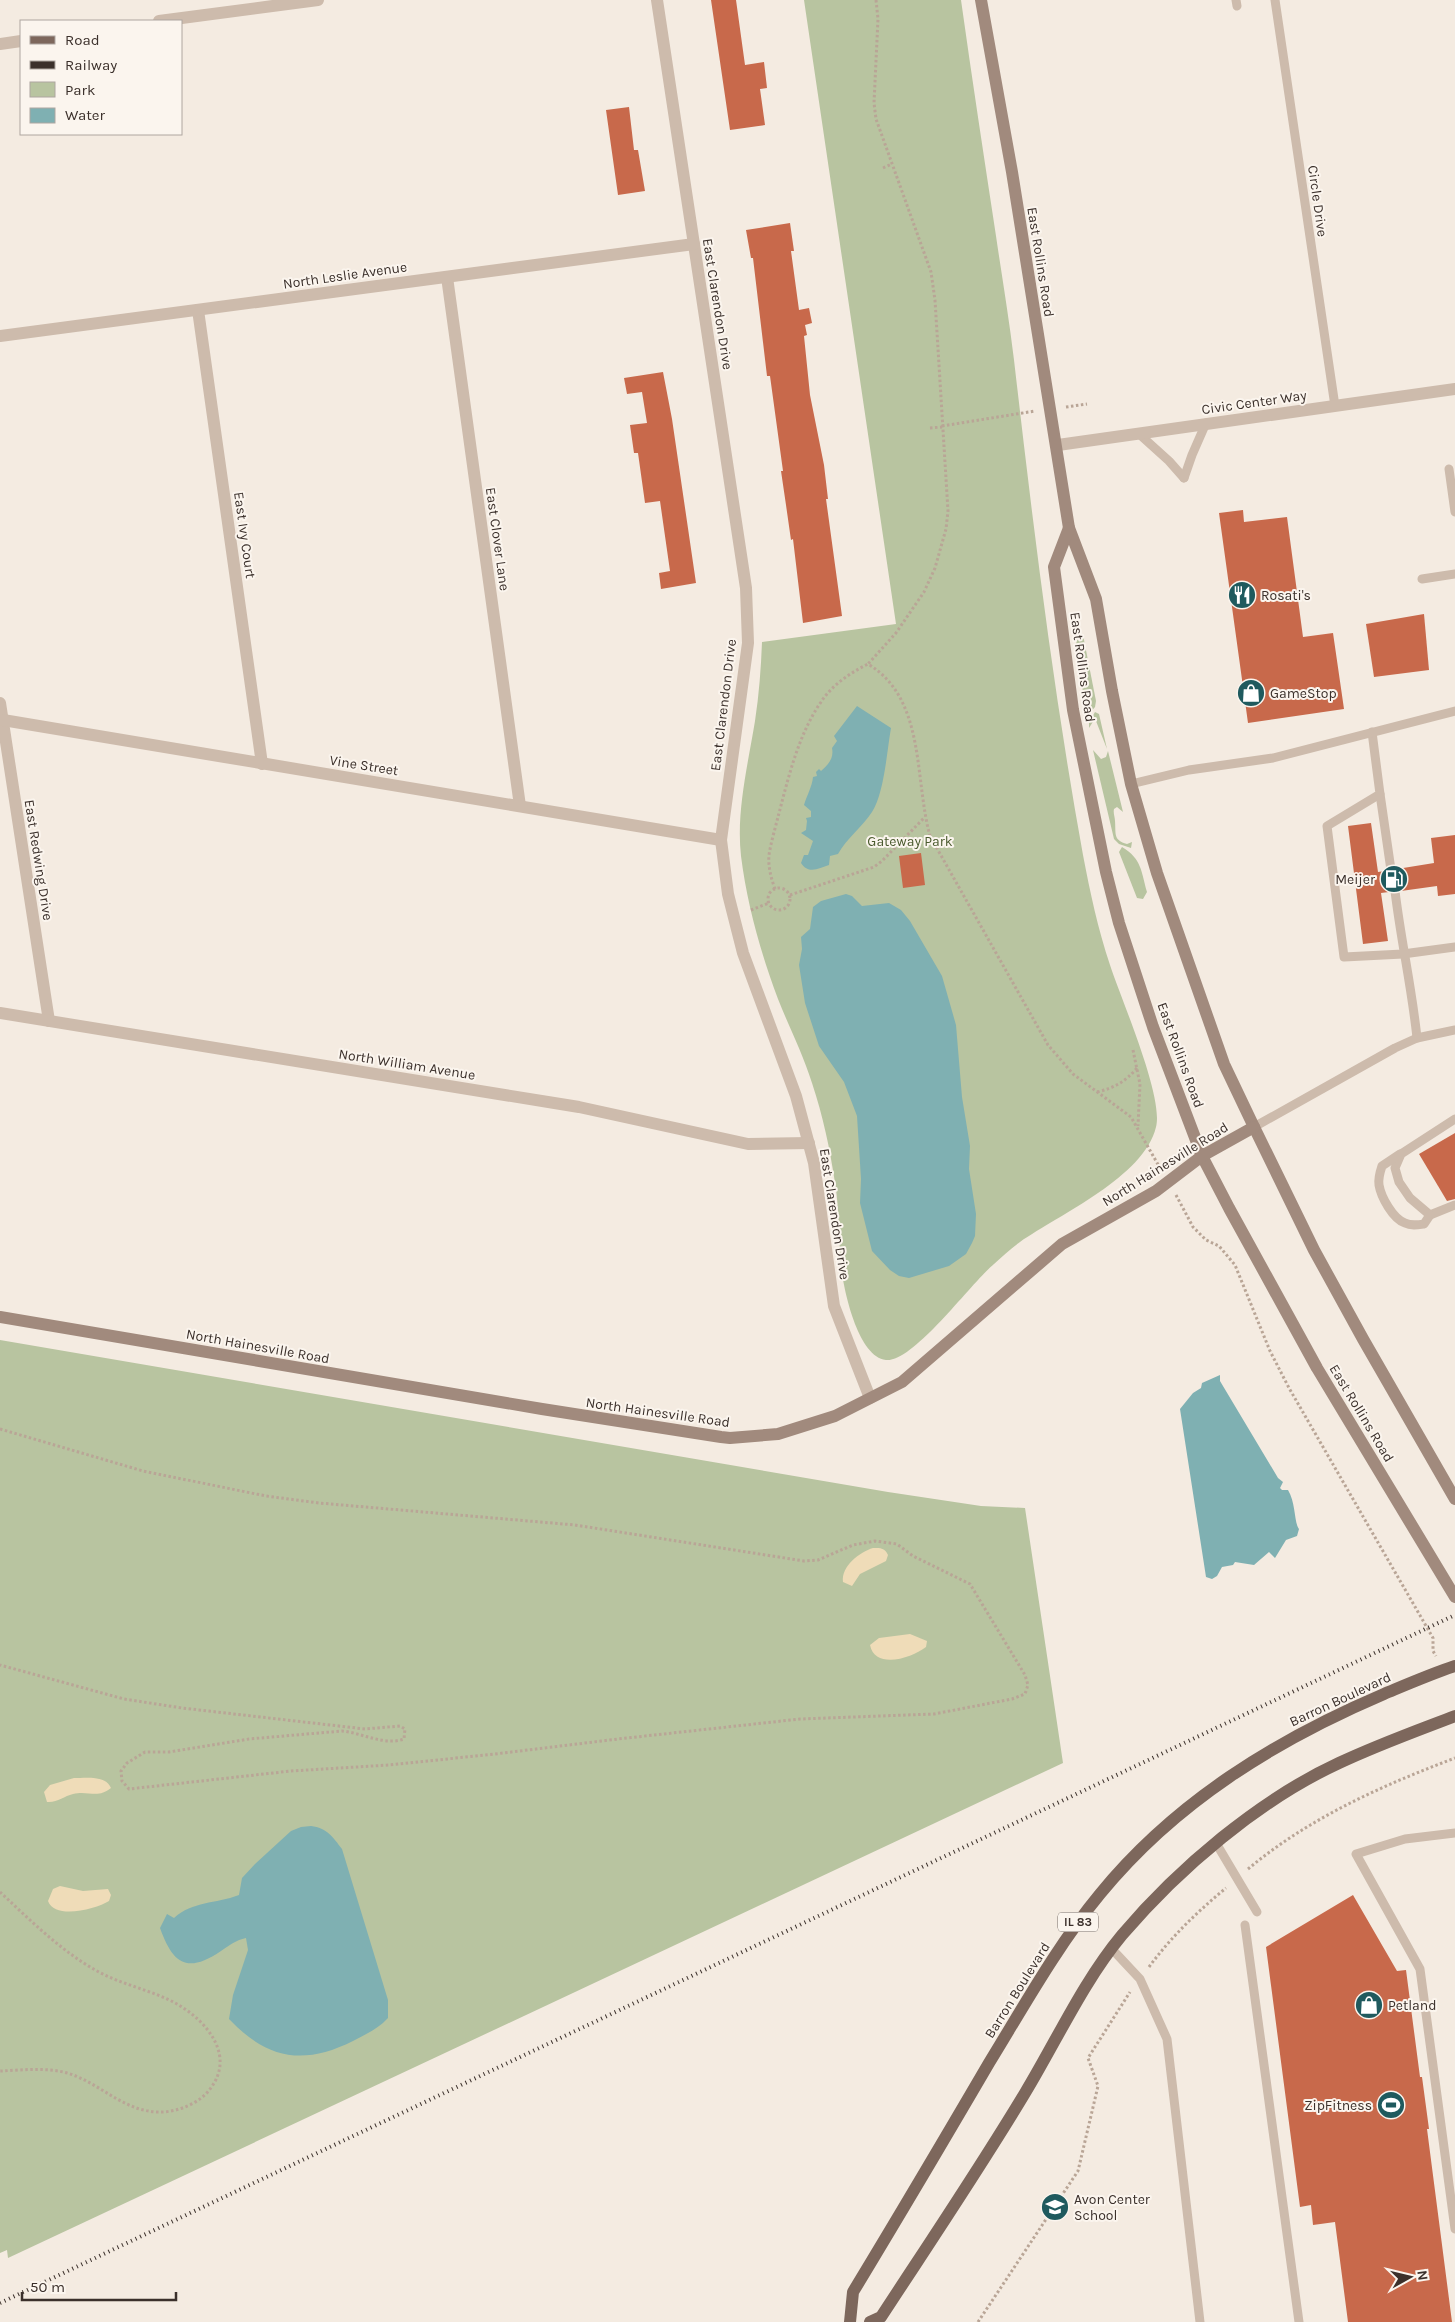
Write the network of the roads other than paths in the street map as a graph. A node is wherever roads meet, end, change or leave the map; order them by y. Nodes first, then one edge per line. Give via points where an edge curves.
1 (318, 0) edge
2 (657, 0) edge
3 (983, 0) edge
4 (1275, 0) edge
5 (167, 20) edge
6 (20, 41) edge
7 (0, 44) edge
8 (694, 244) junction
9 (447, 277) junction
10 (198, 310) junction
11 (0, 336) edge
12 (1455, 389) edge
13 (1335, 406) junction
14 (1206, 423) junction
15 (1138, 433) junction
16 (1058, 445) junction
17 (1450, 469) dead end
18 (1455, 512) edge
19 (1069, 528) junction
20 (1455, 574) edge
21 (1422, 579) dead end
22 (0, 703) edge
23 (1455, 712) edge
24 (3, 720) junction
25 (1372, 732) junction
26 (262, 764) junction
27 (1131, 784) junction
28 (1380, 794) junction
29 (520, 806) junction
30 (720, 840) junction
31 (1391, 870) dead end
32 (1395, 891) dead end
33 (1455, 947) edge
34 (1403, 954) junction
35 (0, 1013) edge
36 (49, 1021) junction
37 (1455, 1030) edge
38 (1417, 1038) junction
39 (1455, 1120) edge
40 (1254, 1128) junction
41 (809, 1143) junction
42 (1400, 1154) junction
43 (1202, 1156) junction
44 (1455, 1205) edge
45 (1430, 1215) junction
46 (0, 1318) edge
47 (870, 1398) junction
48 (1455, 1499) edge
49 (1455, 1597) edge
50 (1455, 1666) edge
51 (1455, 1716) edge
52 (1455, 1833) edge
53 (1216, 1843) junction
54 (1257, 1912) dead end
55 (1245, 1925) dead end
56 (1111, 1948) junction
57 (1455, 2229) edge
58 (850, 2322) edge
59 (870, 2322) edge
60 (1200, 2322) edge
61 (1299, 2322) edge

1 - 5 street
2 - 8 street, East Clarendon Drive
3 - 16 main road, East Rollins Road
4 - 13 lane, Circle Drive
6 - 7 street
8 - 9 street, North Leslie Avenue
8 - 30 street, East Clarendon Drive via 746,588 748,643
9 - 10 street, North Leslie Avenue
9 - 29 street, East Clover Lane
10 - 11 street, North Leslie Avenue
10 - 26 street, East Ivy Court
12 - 13 street, Civic Center Way
13 - 14 street, Civic Center Way
14 - 15 street, Civic Center Way
14 - 15 lane via 1184,478
15 - 16 street, Civic Center Way
16 - 19 main road, East Rollins Road
17 - 18 lane
19 - 27 main road, East Rollins Road via 1096,598
19 - 43 main road, East Rollins Road via 1054,567 1074,710 1100,845 1117,916 1136,975
20 - 21 lane
22 - 24 street, East Redwing Drive
23 - 25 lane
24 - 26 street, Vine Street
24 - 36 street, East Redwing Drive
25 - 27 lane via 1272,758 1189,770
25 - 28 lane
26 - 29 street, Vine Street
27 - 40 main road, East Rollins Road via 1178,938 1224,1064
28 - 31 lane
28 - 34 lane via 1327,826 1344,957
29 - 30 street, Vine Street
30 - 41 street, East Clarendon Drive via 728,894 743,953 796,1096
32 - 34 lane
33 - 34 lane
34 - 38 lane via 1413,994
35 - 36 street, North William Avenue
36 - 41 street, North William Avenue via 579,1107 748,1144
37 - 38 lane
38 - 40 lane
39 - 42 lane
40 - 43 main road, North Hainesville Road
40 - 48 main road, East Rollins Road via 1362,1339
41 - 47 street, East Clarendon Drive via 834,1306
42 - 45 lane via 1395,1168 1399,1182 1415,1204
42 - 45 lane via 1382,1166 1379,1184 1382,1196 1404,1223 1424,1224
43 - 47 main road, North Hainesville Road via 1156,1191 1062,1244 902,1382
43 - 49 main road, East Rollins Road via 1317,1368
44 - 45 lane
46 - 47 main road, North Hainesville Road via 532,1408 730,1438 778,1434 835,1416
50 - 58 main road, Barron Boulevard / IL 83 via 1319,1723 1283,1742 1213,1786 1152,1838 1125,1866 1065,1940 1012,2026 853,2292
51 - 53 main road via 1338,1764 1260,1810
52 - 57 lane via 1405,1839 1356,1854 1420,1969
53 - 54 lane
53 - 56 main road via 1156,1898
55 - 61 lane
56 - 59 main road via 998,2136 881,2316
56 - 60 lane via 1140,1979 1167,2039

